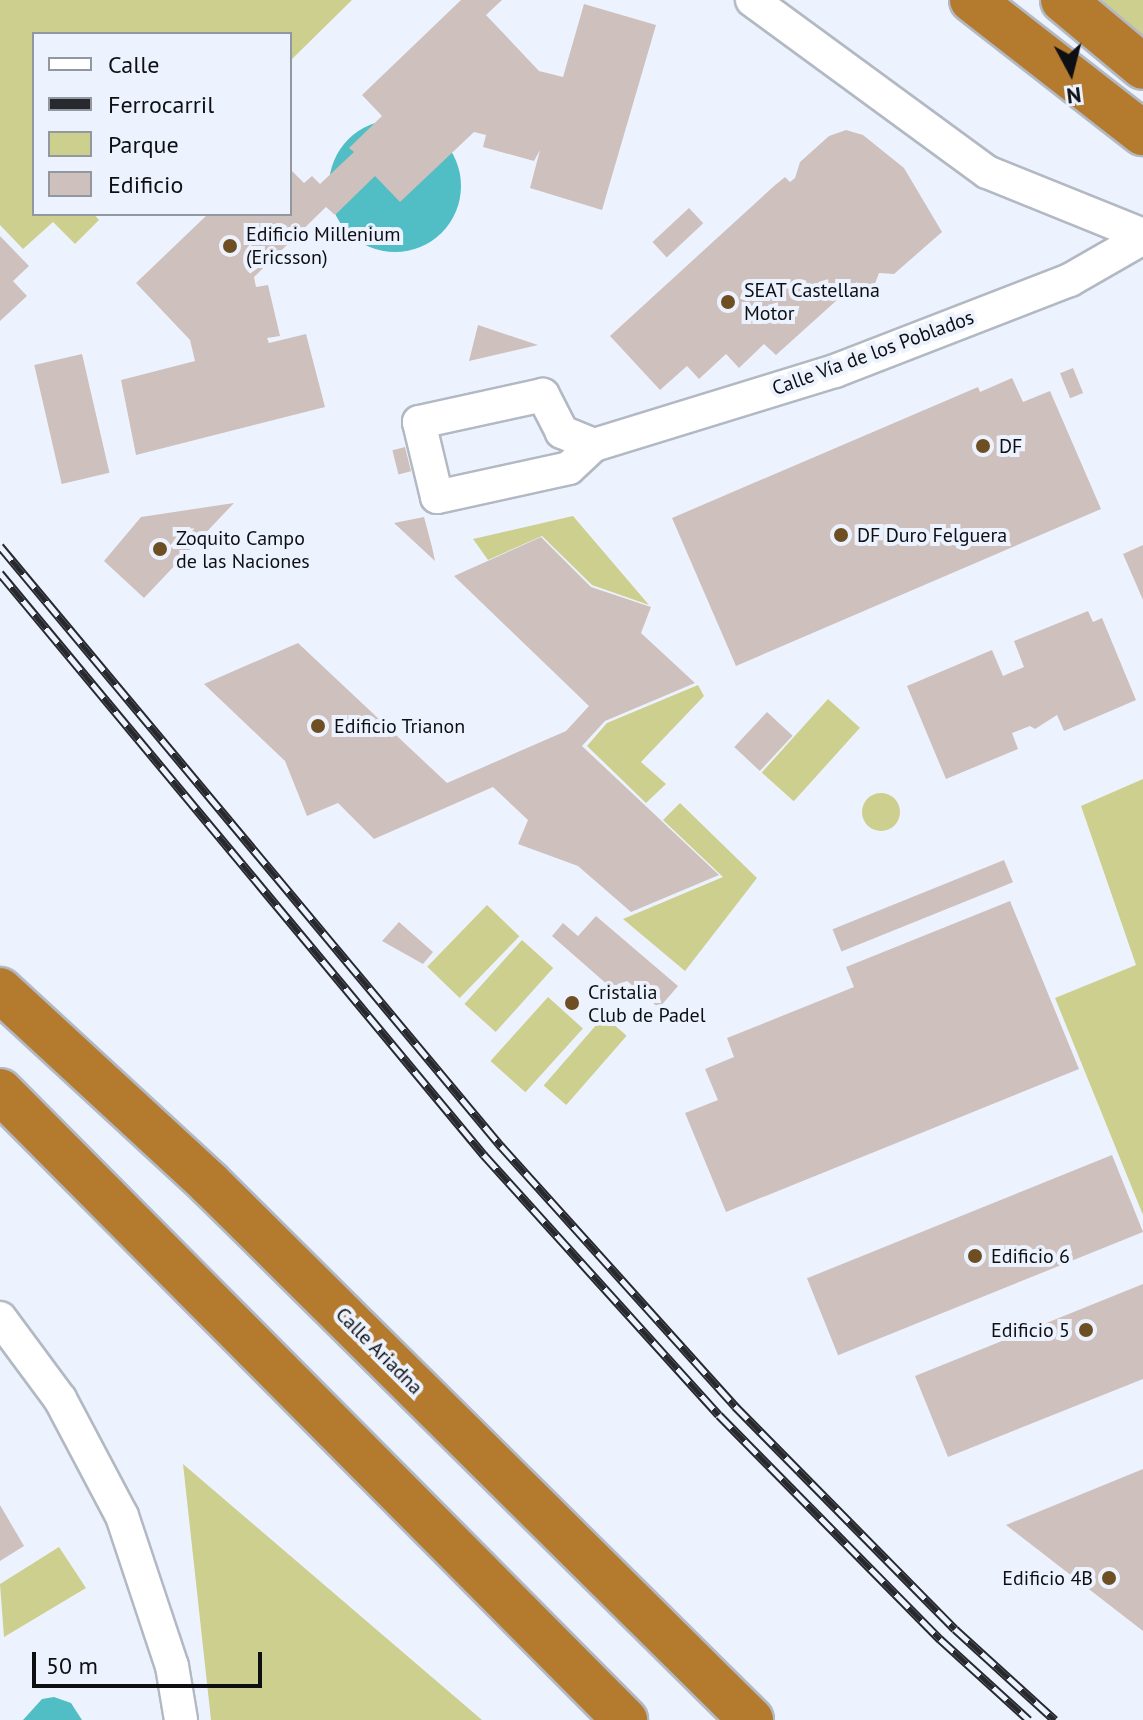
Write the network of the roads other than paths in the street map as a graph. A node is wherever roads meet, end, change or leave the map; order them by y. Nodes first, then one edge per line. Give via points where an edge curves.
1 (752, 0) edge
2 (972, 0) edge
3 (1063, 0) edge
4 (1143, 67) edge
5 (1143, 133) edge
6 (1143, 236) edge
7 (594, 445) junction
8 (0, 990) edge
9 (0, 1091) edge
10 (0, 1318) edge
11 (181, 1720) edge
12 (625, 1720) edge
13 (751, 1720) edge

1 - 6 street, Calle Vía de los Poblados via 987,172
2 - 5 highway
3 - 4 highway
6 - 7 street, Calle Vía de los Poblados via 1070,280 849,366
7 - 7 street, Calle Vía de los Poblados via 569,468 437,497 419,422 543,395 562,432
8 - 13 highway, Calle Ariadna via 209,1183
9 - 12 highway
10 - 11 street via 60,1399 122,1516 172,1666

